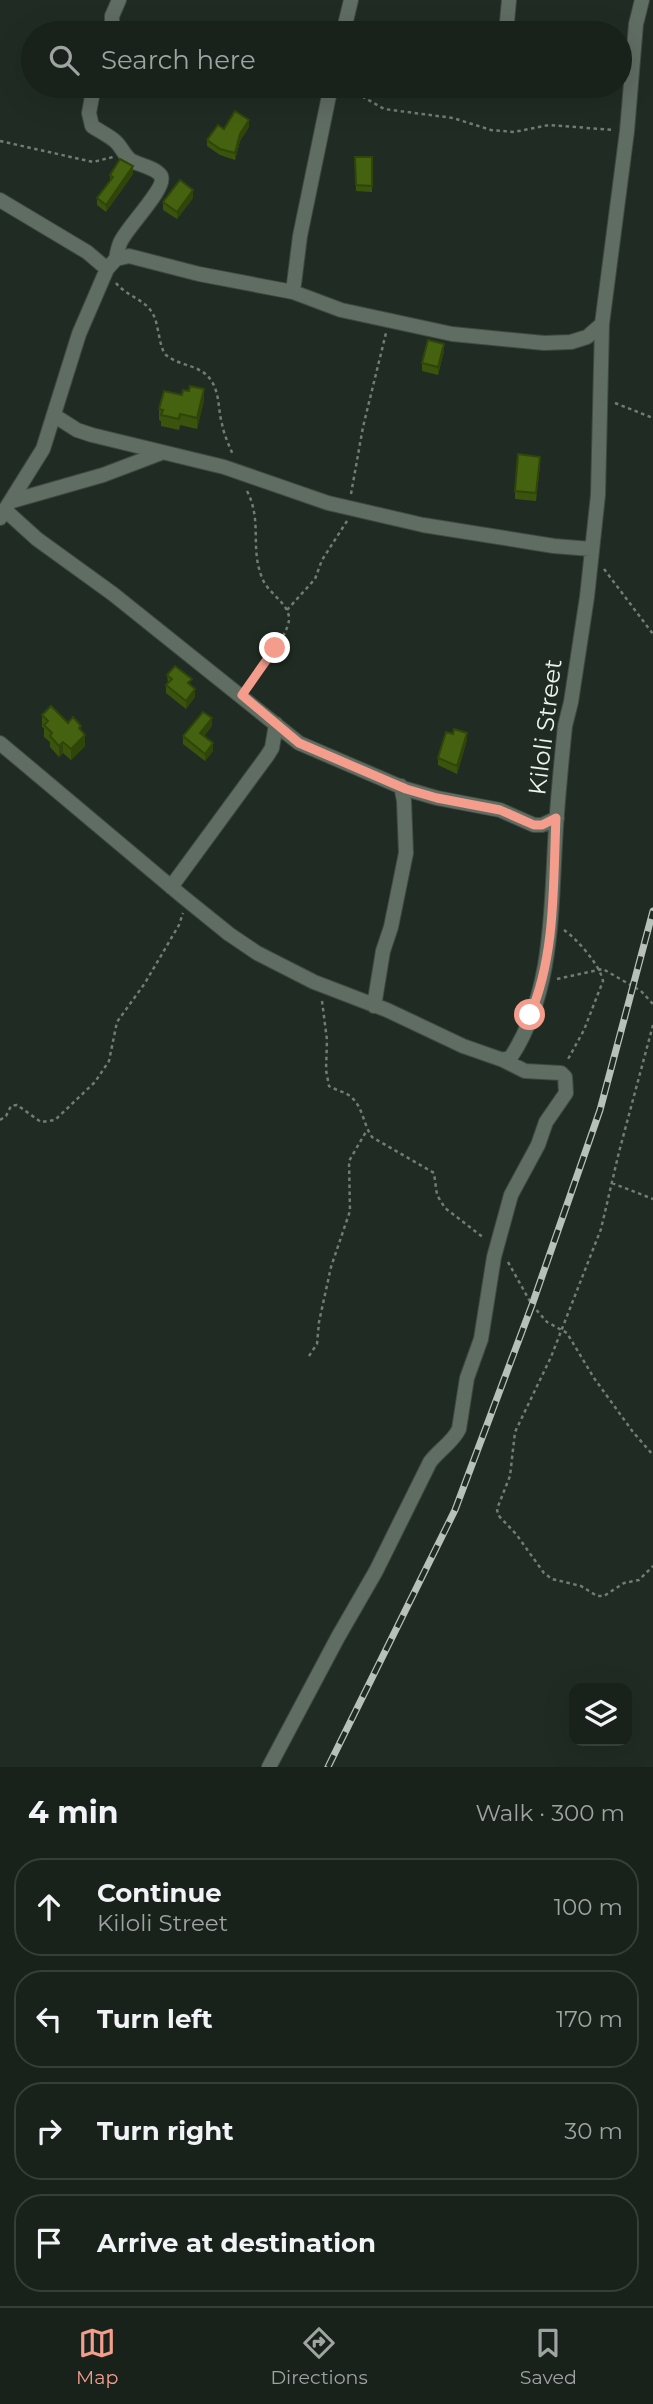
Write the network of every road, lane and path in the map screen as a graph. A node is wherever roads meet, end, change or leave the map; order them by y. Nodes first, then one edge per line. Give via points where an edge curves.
1 (119, 0) edge
2 (351, 0) edge
3 (509, 0) edge
4 (642, 0) edge
5 (113, 21) edge
6 (346, 21) edge
7 (507, 21) edge
8 (632, 71) edge
9 (91, 98) edge
10 (329, 98) edge
11 (365, 98) edge
12 (630, 98) edge
13 (627, 131) junction
14 (0, 141) edge
15 (125, 155) junction
16 (0, 200) edge
17 (112, 264) junction
18 (293, 292) junction
19 (390, 321) junction
20 (603, 324) junction
21 (602, 392) junction
22 (55, 416) junction
23 (653, 418) edge
24 (161, 453) junction
25 (240, 472) junction
26 (354, 509) junction
27 (6, 510) edge
28 (591, 549) junction
29 (288, 610) junction
30 (653, 634) edge
31 (242, 695) junction
32 (276, 724) junction
33 (0, 743) edge
34 (401, 786) junction
35 (556, 818) junction
36 (177, 891) junction
37 (551, 914) junction
38 (597, 969) junction
39 (314, 982) junction
40 (542, 985) junction
41 (653, 1004) edge
42 (374, 1006) junction
43 (653, 1025) edge
44 (503, 1060) junction
45 (566, 1082) junction
46 (0, 1120) edge
47 (367, 1130) junction
48 (612, 1183) junction
49 (653, 1199) edge
50 (495, 1254) junction
51 (562, 1329) junction
52 (309, 1356) dead end
53 (653, 1455) edge
54 (653, 1566) edge
55 (269, 1767) edge

1 - 5 street
2 - 6 street
3 - 7 street
4 - 8 street, Kiloli Street
9 - 15 street via 92,126 118,143
10 - 18 street
11 - 13 path via 384,109 453,118 491,130 514,132 565,125
12 - 13 street, Kiloli Street
13 - 20 street, Kiloli Street
14 - 15 path via 93,162
15 - 17 street via 162,179 154,198 120,243
16 - 17 street
17 - 18 street via 130,256
17 - 22 street via 69,361
17 - 25 path via 124,292 151,311 163,351 205,373 212,382 225,436
18 - 19 street
19 - 20 street via 452,334 544,343 580,340
19 - 26 path via 354,469
20 - 21 street, Kiloli Street
21 - 23 path via 620,406
21 - 28 street, Kiloli Street
22 - 24 street via 77,430
22 - 27 street via 43,449
24 - 25 street
24 - 27 street
25 - 26 street
25 - 29 path via 255,508 256,555 263,581
26 - 28 street via 445,530
26 - 29 path via 315,579
27 - 31 street
28 - 30 path
28 - 35 street, Kiloli Street
29 - 31 path via 285,632
31 - 32 street
32 - 34 street via 299,743
32 - 36 street via 272,748
33 - 36 street
34 - 35 street via 500,810 534,825
34 - 42 street via 406,853
35 - 37 street, Kiloli Street
36 - 39 street via 244,944
36 - 46 path via 183,914 179,925 117,1022 109,1061 95,1082 59,1119 41,1122 13,1105
37 - 38 path via 580,943
37 - 40 street, Kiloli Street
38 - 40 path
38 - 41 path via 641,991
38 - 45 path via 603,981 569,1058
39 - 42 street
39 - 47 path via 324,1005 327,1080 357,1104
40 - 44 street, Kiloli Street via 514,1052
42 - 44 street
43 - 48 path
44 - 45 street via 525,1071 561,1073
45 - 50 street via 563,1100 511,1195
47 - 50 path via 434,1174 437,1195 445,1208 478,1232
47 - 52 path via 349,1161 350,1211 331,1267 317,1344
48 - 49 path
48 - 51 path via 601,1229
50 - 51 path via 509,1264 542,1317
50 - 55 street via 481,1339 467,1378 456,1436 430,1462
51 - 53 path
51 - 54 path via 515,1432 510,1476 498,1515 544,1573 600,1597 639,1580

